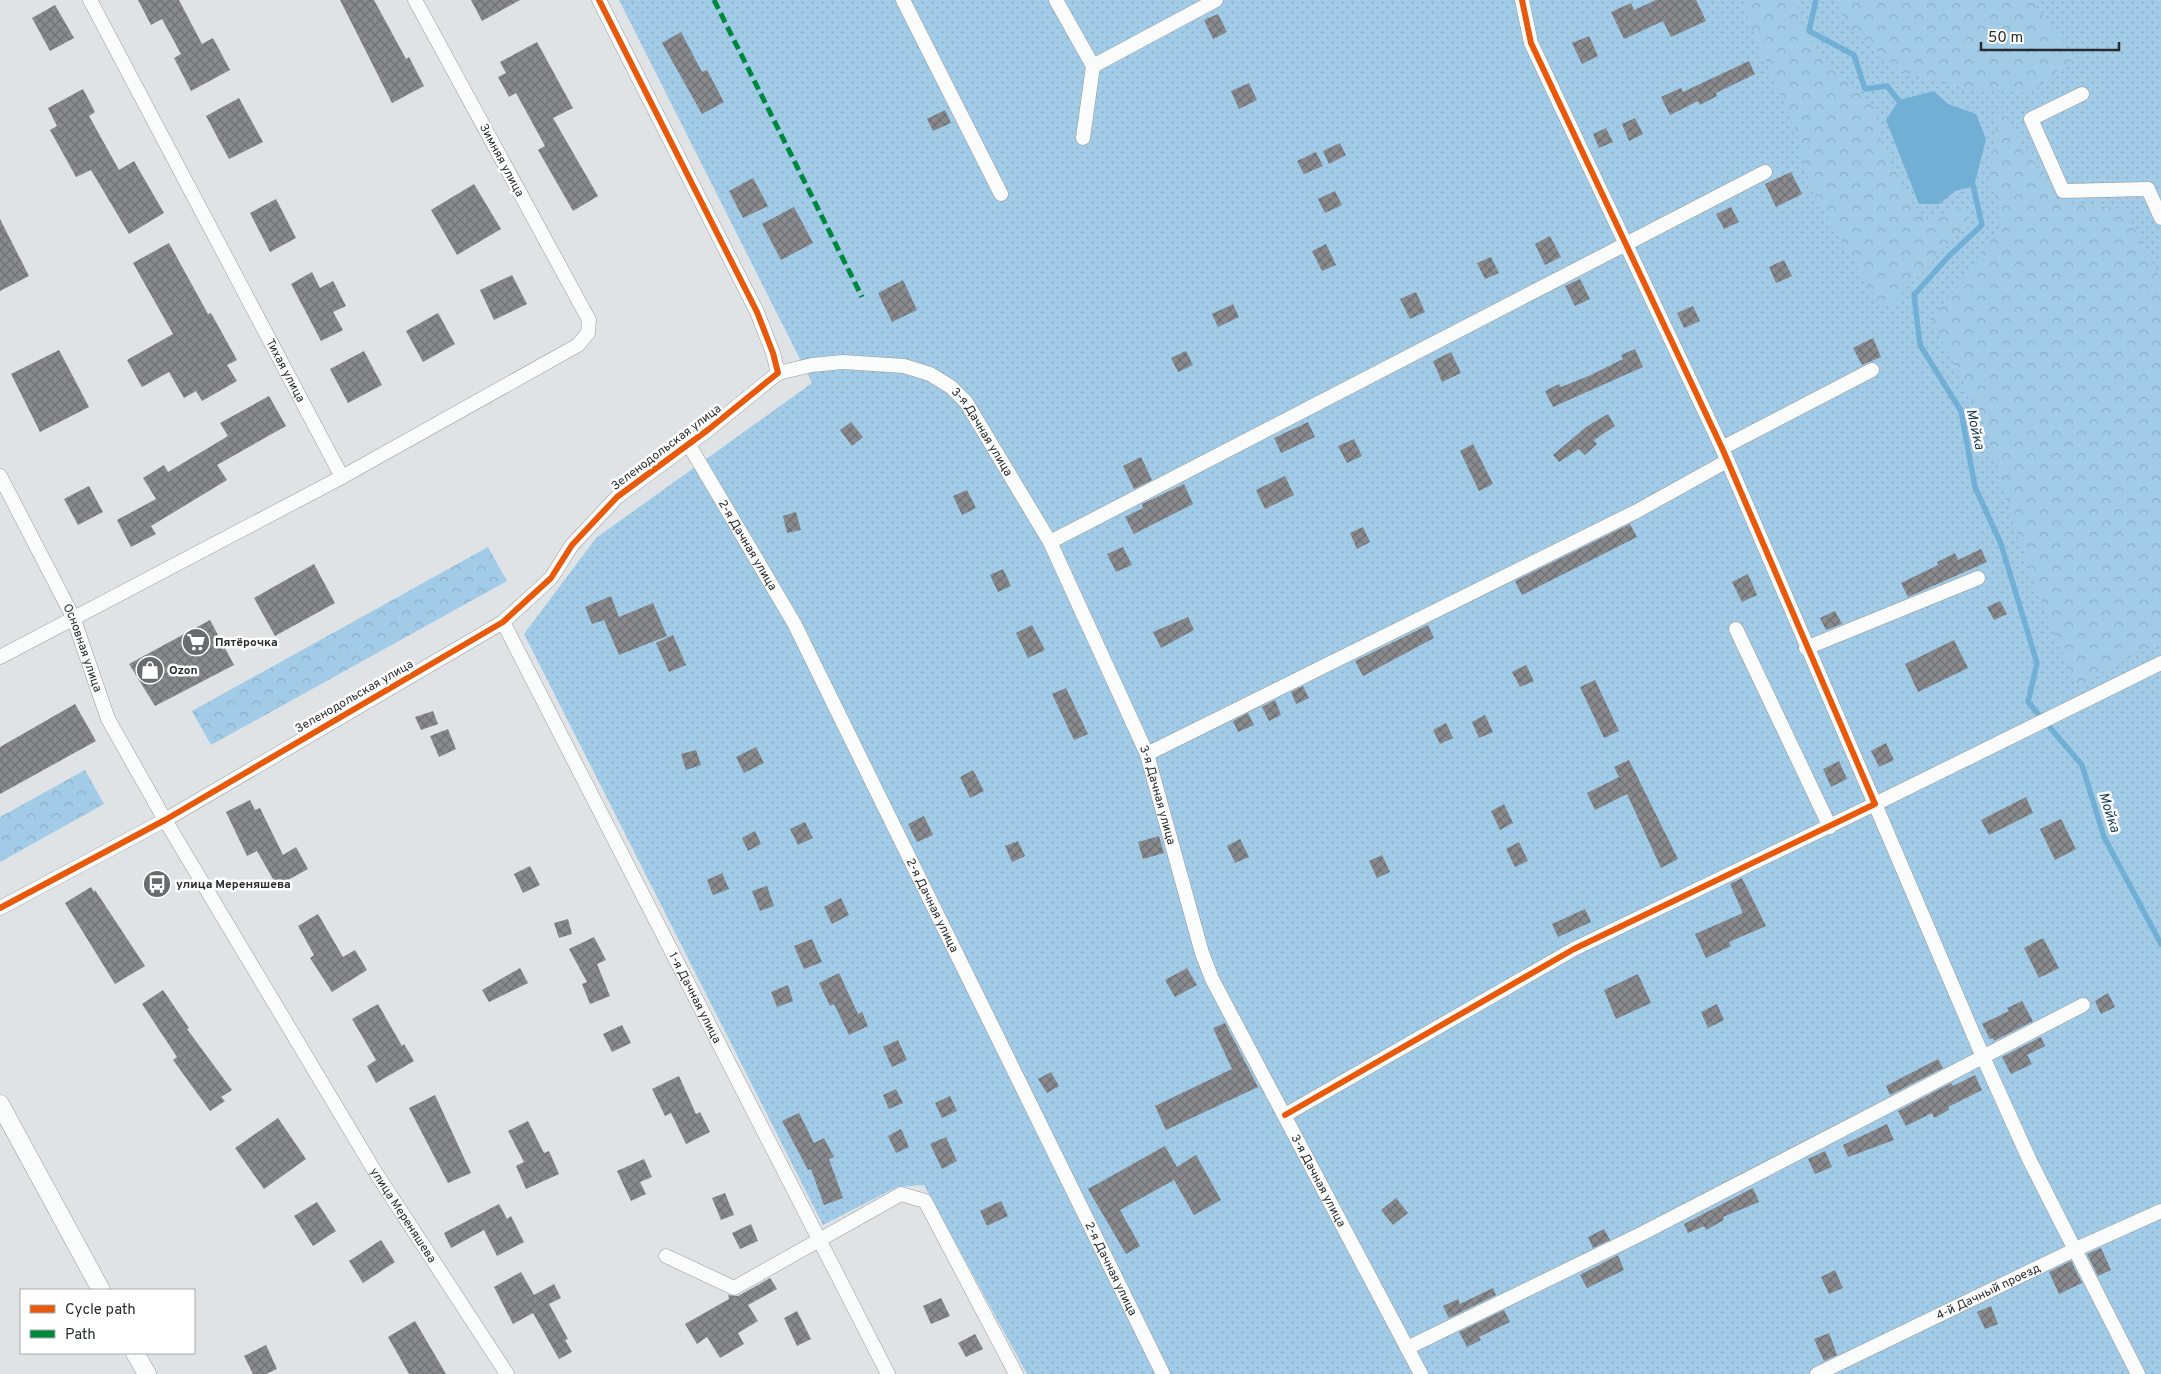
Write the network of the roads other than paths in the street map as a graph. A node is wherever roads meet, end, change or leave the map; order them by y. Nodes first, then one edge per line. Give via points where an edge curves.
1 (90, 0) edge
2 (415, 0) edge
3 (599, 0) edge
4 (903, 0) edge
5 (1056, 0) edge
6 (1216, 0) edge
7 (1522, 0) edge
8 (1093, 66) junction
9 (2082, 94) dead end
10 (1083, 138) dead end
11 (1765, 172) dead end
12 (1001, 194) dead end
13 (2161, 218) edge
14 (1624, 244) junction
15 (1872, 370) dead end
16 (778, 373) junction
17 (689, 444) junction
18 (1724, 455) junction
19 (0, 476) edge
20 (342, 477) junction
21 (1050, 542) junction
22 (1978, 578) dead end
23 (73, 617) junction
24 (503, 622) junction
25 (1736, 629) dead end
26 (1806, 648) junction
27 (0, 657) edge
28 (2161, 662) edge
29 (1147, 754) junction
30 (1875, 804) junction
31 (165, 820) junction
32 (1830, 827) junction
33 (0, 908) edge
34 (2083, 1005) dead end
35 (1983, 1057) junction
36 (0, 1104) edge
37 (1285, 1115) junction
38 (2161, 1211) edge
39 (818, 1240) junction
40 (2074, 1250) junction
41 (666, 1256) dead end
42 (100, 1289) edge
43 (1407, 1348) junction
44 (136, 1354) edge
45 (147, 1374) edge
46 (507, 1374) edge
47 (888, 1374) edge
48 (1016, 1374) edge
49 (1163, 1374) edge
50 (1420, 1374) edge
51 (1817, 1374) edge
52 (2138, 1374) edge

1 - 20 street, Тихая улица
2 - 20 street, Зимняя улица via 589,320 588,334 578,345
3 - 16 street via 757,312
4 - 12 street
5 - 8 street
6 - 8 street
7 - 14 street via 1531,44
8 - 10 street
9 - 13 street via 2031,119 2063,191 2148,189
11 - 14 street
14 - 18 street
14 - 21 street
15 - 18 street
16 - 17 street, Зеленодольская улица
16 - 21 street, 3-я Дачная улица via 812,365 870,362 904,366 930,374 966,402
17 - 24 street, Зеленодольская улица via 616,497 572,546 551,578
17 - 49 street, 2-я Дачная улица via 794,623
18 - 26 street
18 - 29 street via 1637,511
19 - 23 street, Основная улица
20 - 23 street
21 - 29 street, 3-я Дачная улица
22 - 26 street
23 - 27 street
23 - 31 street, Основная улица via 108,720
24 - 31 street, Зеленодольская улица
24 - 39 street, 1-я Дачная улица
25 - 32 street
26 - 30 street
28 - 30 street
29 - 37 street, 3-я Дачная улица via 1208,970
30 - 32 street
30 - 35 street
31 - 33 street, Зеленодольская улица
31 - 46 street, улица Мереняшева via 374,1170
32 - 37 street via 1574,949
34 - 35 street
35 - 40 street
35 - 43 street via 1643,1233
36 - 42 street
37 - 43 street, 3-я Дачная улица
38 - 40 street, 4-й Дачный проезд
39 - 41 street via 734,1288
39 - 47 street, 1-я Дачная улица
39 - 48 street via 901,1194 926,1201
40 - 51 street, 4-й Дачный проезд
40 - 52 street
43 - 50 street, 3-я Дачная улица
44 - 45 street

